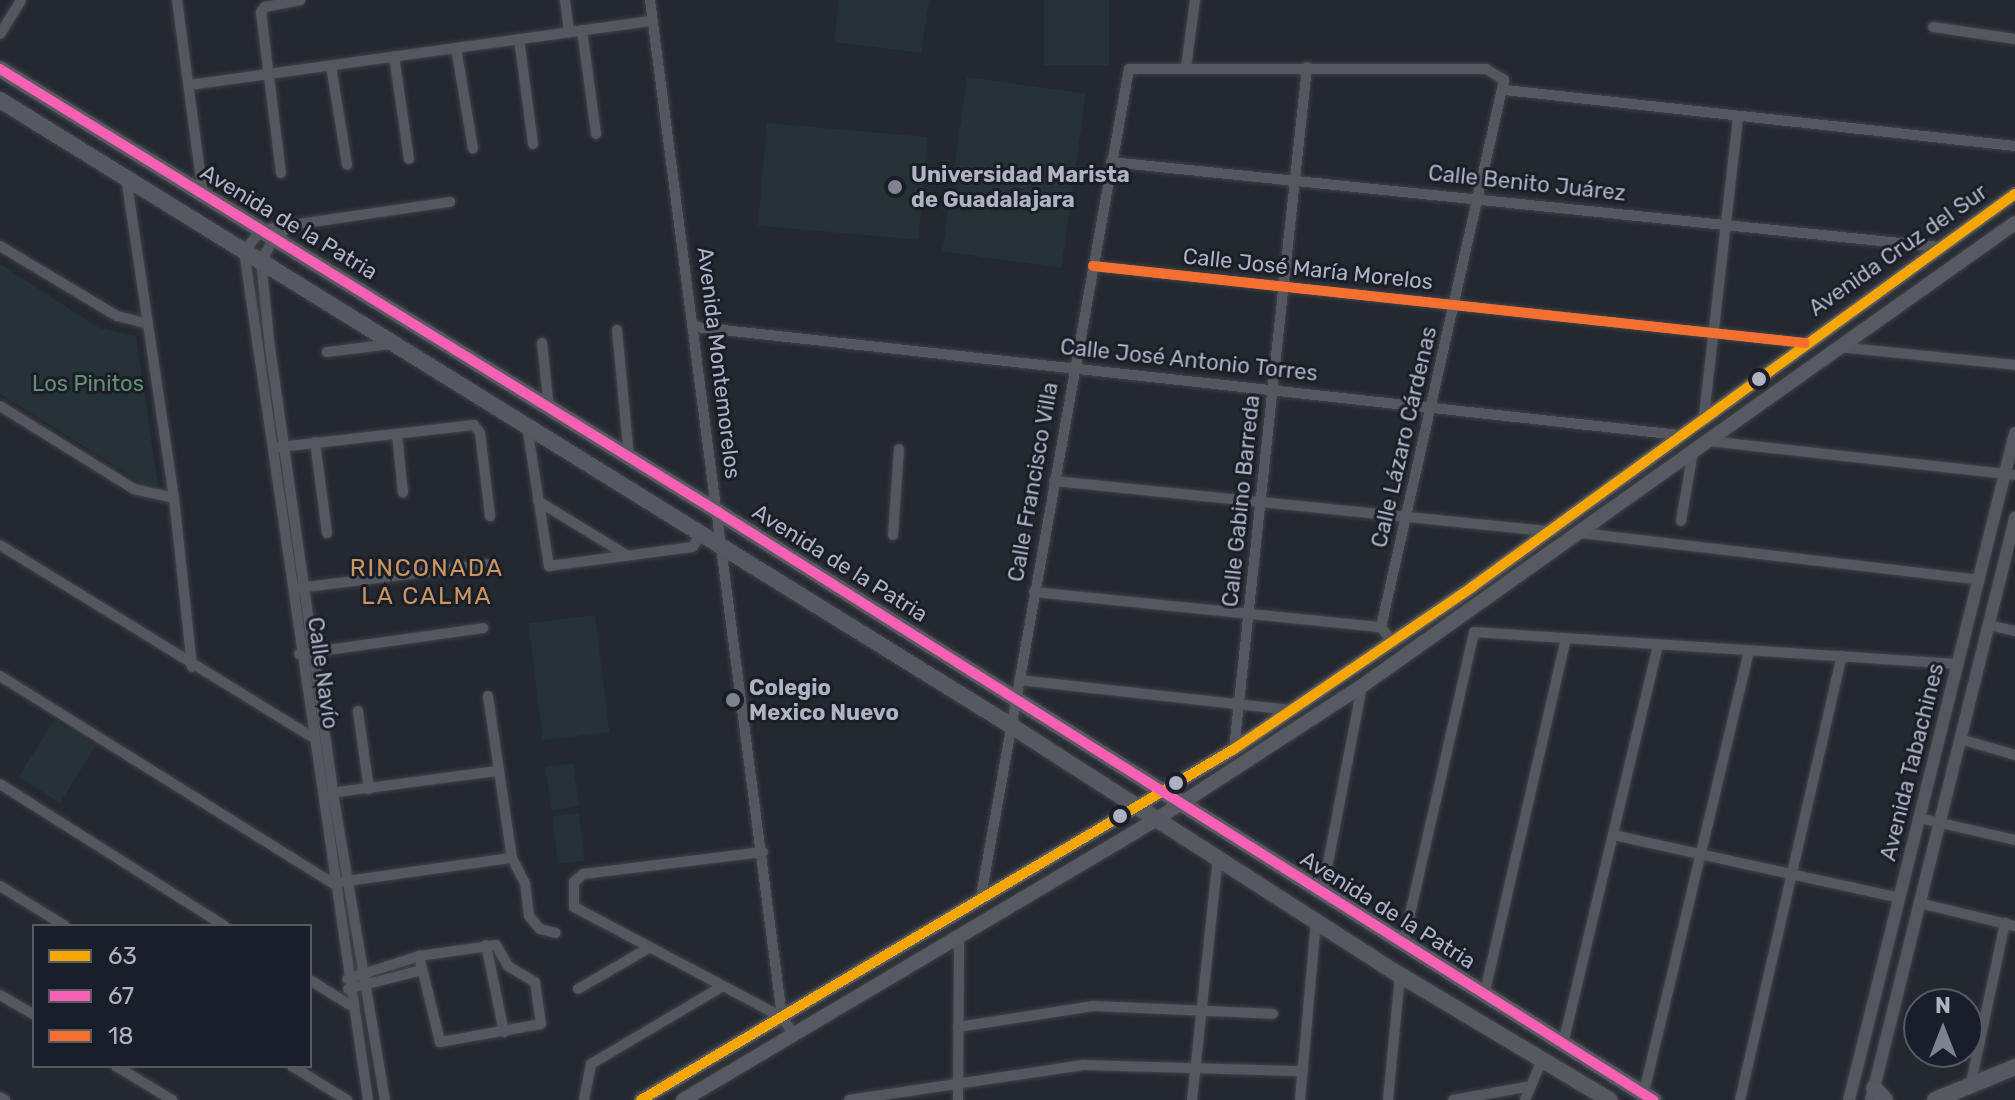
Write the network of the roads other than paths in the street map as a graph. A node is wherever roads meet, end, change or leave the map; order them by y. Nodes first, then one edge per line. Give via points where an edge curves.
1 (21, 0) edge
2 (177, 0) edge
3 (300, 0) edge
4 (565, 0) edge
5 (650, 0) edge
6 (1195, 0) edge
7 (653, 21) junction
8 (1933, 27) dead end
9 (582, 30) junction
10 (569, 32) junction
11 (0, 34) edge
12 (519, 39) junction
13 (2015, 39) edge
14 (456, 48) junction
15 (394, 56) junction
16 (331, 66) junction
17 (1307, 67) junction
18 (1186, 68) junction
19 (0, 69) edge
20 (268, 74) junction
21 (189, 85) junction
22 (1505, 90) junction
23 (0, 100) edge
24 (1738, 117) junction
25 (596, 134) dead end
26 (533, 144) dead end
27 (2015, 146) edge
28 (473, 149) dead end
29 (409, 159) dead end
30 (1111, 162) junction
31 (347, 165) dead end
32 (281, 173) dead end
33 (126, 177) junction
34 (1295, 179) junction
35 (2015, 194) edge
36 (203, 196) junction
37 (1480, 198) junction
38 (450, 202) dead end
39 (2015, 223) edge
40 (1726, 225) junction
41 (268, 235) junction
42 (0, 246) edge
43 (1939, 247) junction
44 (244, 251) junction
45 (261, 261) junction
46 (1093, 266) junction
47 (1284, 285) junction
48 (1455, 306) junction
49 (148, 324) junction
50 (696, 327) junction
51 (617, 330) dead end
52 (1713, 335) junction
53 (393, 343) junction
54 (542, 343) dead end
55 (1805, 343) junction
56 (1839, 347) junction
57 (327, 352) dead end
58 (2015, 365) edge
59 (1074, 367) junction
60 (1273, 389) junction
61 (0, 406) edge
62 (1431, 407) junction
63 (549, 408) junction
64 (1704, 416) junction
65 (527, 426) junction
66 (2015, 433) edge
67 (397, 434) junction
68 (1679, 435) junction
69 (1708, 441) junction
70 (315, 442) junction
71 (283, 447) junction
72 (270, 448) junction
73 (899, 449) dead end
74 (1693, 452) junction
75 (629, 456) junction
76 (2010, 475) edge
77 (1054, 481) junction
78 (403, 493) dead end
79 (174, 498) junction
80 (538, 501) junction
81 (1261, 501) junction
82 (718, 512) junction
83 (490, 516) dead end
84 (1406, 516) junction
85 (1681, 521) dead end
86 (2014, 527) edge
87 (1548, 531) junction
88 (327, 533) dead end
89 (1581, 533) junction
90 (700, 534) junction
91 (893, 535) dead end
92 (0, 545) edge
93 (722, 547) junction
94 (629, 556) junction
95 (490, 564) dead end
96 (1979, 580) junction
97 (304, 587) junction
98 (291, 589) junction
99 (1034, 592) junction
100 (1249, 614) junction
101 (1458, 620) junction
102 (1989, 625) junction
103 (1381, 627) junction
104 (483, 628) dead end
105 (2015, 631) edge
106 (1474, 632) junction
107 (1566, 638) junction
108 (1391, 641) junction
109 (1658, 644) junction
110 (1749, 650) junction
111 (315, 652) junction
112 (299, 654) junction
113 (1842, 656) junction
114 (1957, 664) junction
115 (192, 667) junction
116 (0, 676) edge
117 (1019, 680) junction
118 (1362, 686) junction
119 (488, 696) dead end
120 (1016, 699) junction
121 (1239, 704) junction
122 (1292, 710) junction
123 (358, 711) dead end
124 (1010, 725) junction
125 (312, 737) junction
126 (1960, 739) junction
127 (1234, 749) junction
128 (2015, 755) edge
129 (498, 771) junction
130 (0, 784) edge
131 (369, 789) junction
132 (333, 793) junction
133 (1161, 793) junction
134 (321, 794) junction
135 (1180, 805) junction
136 (1138, 807) junction
137 (1919, 818) junction
138 (1157, 819) junction
139 (1939, 823) junction
140 (1613, 835) junction
141 (2015, 840) edge
142 (763, 852) junction
143 (1702, 855) junction
144 (512, 858) junction
145 (1218, 858) junction
146 (1792, 874) junction
147 (347, 881) junction
148 (333, 883) junction
149 (0, 886) edge
150 (1322, 894) junction
151 (1899, 898) junction
152 (980, 903) junction
153 (1919, 903) junction
154 (1316, 921) junction
155 (62, 924) edge
156 (222, 924) edge
157 (2010, 924) edge
158 (556, 933) dead end
159 (959, 939) junction
160 (486, 945) junction
161 (1403, 945) junction
162 (647, 949) junction
163 (419, 956) junction
164 (422, 970) junction
165 (1400, 975) junction
166 (365, 978) junction
167 (312, 981) edge
168 (348, 984) junction
169 (723, 986) junction
170 (578, 989) dead end
171 (0, 995) edge
172 (1484, 996) junction
173 (350, 1005) junction
174 (1202, 1010) junction
175 (32, 1014) edge
176 (1273, 1014) dead end
177 (782, 1017) junction
178 (958, 1027) junction
179 (504, 1032) junction
180 (793, 1034) junction
181 (1563, 1044) junction
182 (1542, 1060) junction
183 (2015, 1067) edge
184 (119, 1068) edge
185 (295, 1068) edge
186 (1196, 1070) junction
187 (1303, 1071) junction
188 (958, 1083) junction
189 (1971, 1083) junction
190 (1526, 1087) junction
191 (1877, 1096) edge
192 (1646, 1098) edge
193 (172, 1100) edge
194 (347, 1100) edge
195 (368, 1100) edge
196 (385, 1100) edge
197 (584, 1100) edge
198 (641, 1100) edge
199 (683, 1100) edge
200 (849, 1100) edge
201 (958, 1100) edge
202 (1192, 1100) edge
203 (1300, 1100) edge
204 (1388, 1100) edge
205 (1453, 1100) edge
206 (1525, 1100) edge
207 (1610, 1100) edge
208 (1740, 1100) edge
209 (1849, 1100) edge
210 (1935, 1100) edge

1 - 11 street
2 - 21 street
3 - 20 street via 262,9
4 - 10 street
5 - 7 street, Avenida Montemorelos
6 - 18 street
7 - 9 street
7 - 50 street, Avenida Montemorelos
8 - 13 street
9 - 10 street
9 - 25 street
10 - 12 street
12 - 14 street
12 - 26 street
14 - 15 street
14 - 28 street
15 - 16 street
15 - 29 street
16 - 20 street
16 - 31 street
17 - 18 street
17 - 22 street via 1496,72
17 - 34 street, Calle Gabino Barreda
18 - 30 street, Calle Francisco Villa via 1129,69
19 - 36 main road, Avenida de la Patria
20 - 21 street
20 - 32 street
21 - 36 street
22 - 24 street
22 - 37 street, Calle Lázaro Cárdenas
23 - 33 main road
24 - 27 street
24 - 40 street
30 - 34 street, Calle Benito Juárez
30 - 46 street, Calle Francisco Villa
33 - 44 main road
33 - 49 street
34 - 37 street, Calle Benito Juárez
34 - 47 street, Calle Gabino Barreda
35 - 43 main road, Avenida Cruz del Sur
36 - 41 main road, Avenida de la Patria
37 - 40 street, Calle Benito Juárez
37 - 48 street, Calle Lázaro Cárdenas
38 - 41 street via 293,224
39 - 56 main road, Avenida Cruz del Sur
40 - 43 street, Calle Benito Juárez
40 - 52 street
41 - 44 street
41 - 45 street
41 - 63 main road, Avenida de la Patria
42 - 49 street via 117,316
43 - 55 main road, Avenida Cruz del Sur
44 - 45 main road
44 - 72 street, Calle Navío
45 - 53 main road
45 - 71 street, Calle Navío
46 - 47 street, Calle José María Morelos
46 - 59 street, Calle Francisco Villa
47 - 48 street, Calle José María Morelos
47 - 60 street, Calle Gabino Barreda
48 - 52 street, Calle José María Morelos
48 - 62 street, Calle Lázaro Cárdenas
49 - 79 street
50 - 59 street, Calle José Antonio Torres
50 - 82 street, Avenida Montemorelos
51 - 75 street
52 - 55 street, Calle José María Morelos
52 - 64 street
53 - 57 street
53 - 65 main road
54 - 63 street
55 - 64 main road, Avenida Cruz del Sur
56 - 58 street
56 - 69 main road, Avenida Cruz del Sur
59 - 60 street, Calle José Antonio Torres
59 - 77 street, Calle Francisco Villa
60 - 62 street, Calle José Antonio Torres
60 - 81 street, Calle Gabino Barreda
61 - 79 street via 134,489
62 - 68 street, Calle José Antonio Torres
62 - 84 street, Calle Lázaro Cárdenas
63 - 75 main road, Avenida de la Patria
64 - 68 main road, Avenida Cruz del Sur
65 - 80 street
65 - 90 main road
66 - 76 street, Avenida Tabachines
67 - 70 street
67 - 78 street
67 - 83 street via 474,425 480,433
68 - 87 main road, Avenida Cruz del Sur
69 - 74 main road, Avenida Cruz del Sur
69 - 76 street
70 - 71 street
70 - 88 street
71 - 72 street
71 - 97 street, Calle Navío
72 - 98 street, Calle Navío
73 - 91 street
74 - 85 street
74 - 89 main road, Avenida Cruz del Sur
75 - 82 main road, Avenida de la Patria
76 - 96 street, Avenida Tabachines
77 - 81 street
77 - 99 street, Calle Francisco Villa
79 - 115 street
80 - 94 street
80 - 94 street via 549,566
81 - 84 street
81 - 100 street, Calle Gabino Barreda
82 - 93 street, Avenida Montemorelos
82 - 120 main road, Avenida de la Patria
84 - 87 street
84 - 103 street, Calle Lázaro Cárdenas
86 - 102 street, Avenida Tabachines
87 - 108 main road, Avenida Cruz del Sur
89 - 96 street
89 - 101 main road, Avenida Cruz del Sur
90 - 93 main road
90 - 94 street via 693,547
92 - 115 street
93 - 124 main road
93 - 142 street, Avenida Montemorelos
95 - 97 street
96 - 114 street, Avenida Tabachines
97 - 98 street
97 - 111 street, Calle Navío
98 - 112 street, Calle Navío
99 - 100 street
99 - 117 street, Calle Francisco Villa
100 - 103 street
100 - 121 street, Calle Gabino Barreda
101 - 106 street
101 - 118 main road, Avenida Cruz del Sur
102 - 105 street
102 - 126 street, Avenida Tabachines
103 - 108 street
104 - 111 street
106 - 107 street
106 - 161 street
107 - 109 street
107 - 172 street
108 - 122 main road, Avenida Cruz del Sur
109 - 110 street
109 - 140 street
110 - 113 street
110 - 143 street
111 - 112 street
111 - 132 street, Calle Navío
112 - 125 street, Calle Navío
113 - 114 street
113 - 146 street
114 - 137 street, Avenida Tabachines
115 - 125 street
116 - 148 street
117 - 120 street, Calle Francisco Villa
117 - 121 street
118 - 135 main road, Avenida Cruz del Sur
118 - 150 street
119 - 129 street
120 - 124 street, Calle Francisco Villa
120 - 133 main road, Avenida de la Patria
121 - 122 street
121 - 127 street, Calle Gabino Barreda
122 - 127 main road, Avenida Cruz del Sur
123 - 131 street
124 - 136 main road
124 - 152 street, Calle Francisco Villa
125 - 134 street, Calle Navío
126 - 128 street
126 - 139 street, Avenida Tabachines
127 - 133 main road, Avenida Cruz del Sur
129 - 131 street
129 - 144 street
130 - 156 street
131 - 132 street
132 - 134 street
132 - 147 street, Calle Navío
133 - 135 main road, Avenida de la Patria
133 - 136 main road, Avenida Cruz del Sur
134 - 148 street, Calle Navío
135 - 138 main road, Avenida Cruz del Sur
135 - 150 main road, Avenida de la Patria
136 - 138 main road
136 - 152 main road, Avenida Cruz del Sur
137 - 139 street
137 - 151 street, Avenida Tabachines
138 - 145 main road
138 - 159 main road, Avenida Cruz del Sur
139 - 141 street
139 - 153 street, Avenida Tabachines
140 - 143 street
140 - 181 street
142 - 162 street via 577,877 575,911
142 - 177 street, Avenida Montemorelos
143 - 146 street
143 - 192 street
144 - 147 street
144 - 158 street via 534,925
145 - 154 main road
145 - 174 street
146 - 151 street
146 - 208 street
147 - 148 street
147 - 166 street, Calle Navío
148 - 168 street, Calle Navío
149 - 155 street
150 - 161 main road, Avenida de la Patria
151 - 209 street, Avenida Tabachines
152 - 177 main road, Avenida Cruz del Sur
153 - 157 street
153 - 191 street, Avenida Tabachines
154 - 165 main road
154 - 187 street
157 - 189 street
159 - 178 street
159 - 180 main road, Avenida Cruz del Sur
160 - 163 street
160 - 179 street
160 - 179 street via 496,945 508,966 536,985 541,1024
161 - 172 main road, Avenida de la Patria
162 - 169 street
162 - 170 street
163 - 164 street
163 - 166 street
164 - 166 street
164 - 179 street via 437,1040
165 - 182 main road
165 - 204 street
166 - 168 street
166 - 196 street, Calle Navío
167 - 173 street
168 - 173 street, Calle Navío
169 - 177 street
169 - 197 street via 591,1064
171 - 175 street
172 - 181 main road, Avenida de la Patria
173 - 195 street, Calle Navío
174 - 176 street
174 - 178 street via 1093,1006
174 - 186 street
177 - 180 street
177 - 198 main road, Avenida Cruz del Sur
178 - 188 street
180 - 199 main road, Avenida Cruz del Sur
181 - 192 main road, Avenida de la Patria
182 - 190 street
182 - 207 main road
183 - 189 main road
184 - 193 street
185 - 194 street
186 - 187 street
186 - 188 street via 1083,1065
186 - 202 street
187 - 203 street
188 - 200 street
188 - 201 street
189 - 210 main road
190 - 205 street
190 - 206 street

